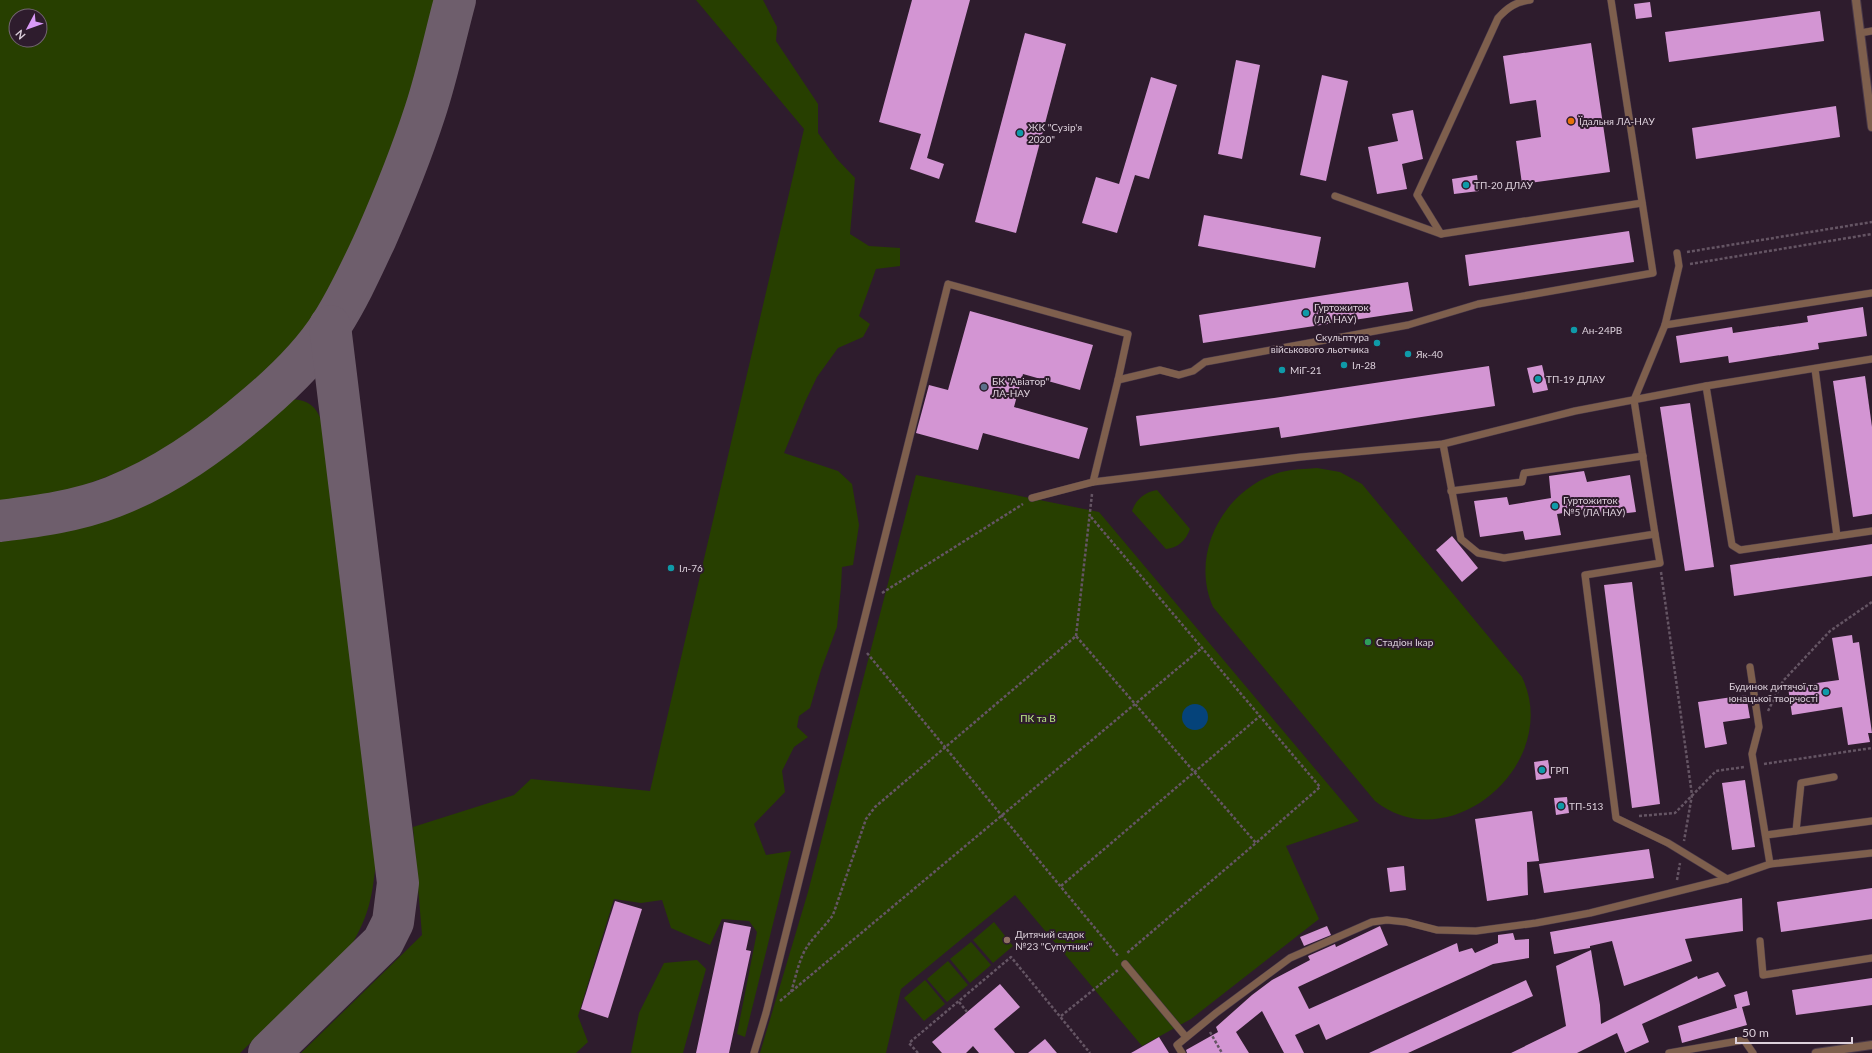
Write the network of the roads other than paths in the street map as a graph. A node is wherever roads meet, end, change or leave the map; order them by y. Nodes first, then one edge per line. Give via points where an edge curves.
1 (1530, 0) edge
2 (1611, 0) edge
3 (1856, 0) edge
4 (1872, 31) edge
5 (1860, 33) junction
6 (1872, 126) edge
7 (1335, 196) dead end
8 (1642, 202) junction
9 (1441, 234) junction
10 (1678, 253) road end
11 (1872, 293) edge
12 (1665, 325) junction
13 (1872, 359) edge
14 (1815, 369) junction
15 (1118, 380) junction
16 (1706, 386) junction
17 (1634, 400) junction
18 (1443, 444) junction
19 (1643, 456) junction
20 (1093, 482) junction
21 (1451, 491) junction
22 (1032, 498) road end
23 (1872, 531) edge
24 (1655, 534) junction
25 (1837, 536) junction
26 (1750, 667) dead end
27 (1834, 777) dead end
28 (1872, 821) edge
29 (1796, 831) junction
30 (1766, 835) junction
31 (1872, 853) edge
32 (1770, 864) junction
33 (1727, 879) junction
34 (1760, 941) dead end
35 (1872, 958) edge
36 (1123, 961) road end
37 (1186, 1037) junction
38 (1872, 1045) edge
39 (754, 1053) edge
40 (1182, 1053) edge
41 (1669, 1053) edge
42 (1753, 1053) edge
43 (1816, 1053) edge

1 - 9 lane via 1520,1 1498,18 1417,195
2 - 8 lane
3 - 5 street
4 - 5 lane
5 - 6 street
7 - 9 lane
8 - 9 lane
8 - 15 lane via 1653,273 1478,304 1408,325 1204,362 1193,371 1179,376 1160,370
10 - 12 lane via 1680,266
11 - 12 lane
12 - 17 lane
13 - 14 lane
14 - 16 lane
14 - 25 lane
15 - 20 lane
15 - 39 lane via 1128,334 948,284
16 - 17 lane
16 - 25 lane via 1732,545 1740,550
17 - 18 lane via 1575,411
17 - 19 lane
18 - 20 lane via 1301,456
18 - 21 lane
19 - 21 lane via 1524,473 1522,482
19 - 24 lane
20 - 22 lane
21 - 24 lane via 1461,539 1478,553 1504,558
23 - 25 lane
24 - 33 lane via 1660,563 1585,575 1616,818 1668,844
26 - 30 lane via 1759,727 1752,754
27 - 29 lane via 1801,783
28 - 29 lane
29 - 30 lane
30 - 32 lane
31 - 32 lane
32 - 33 lane
33 - 37 lane via 1590,913 1476,931 1437,930 1387,920 1372,922 1290,958
34 - 35 lane via 1763,975
36 - 37 lane
37 - 40 lane via 1177,1044
38 - 43 street
41 - 42 lane via 1744,1040

